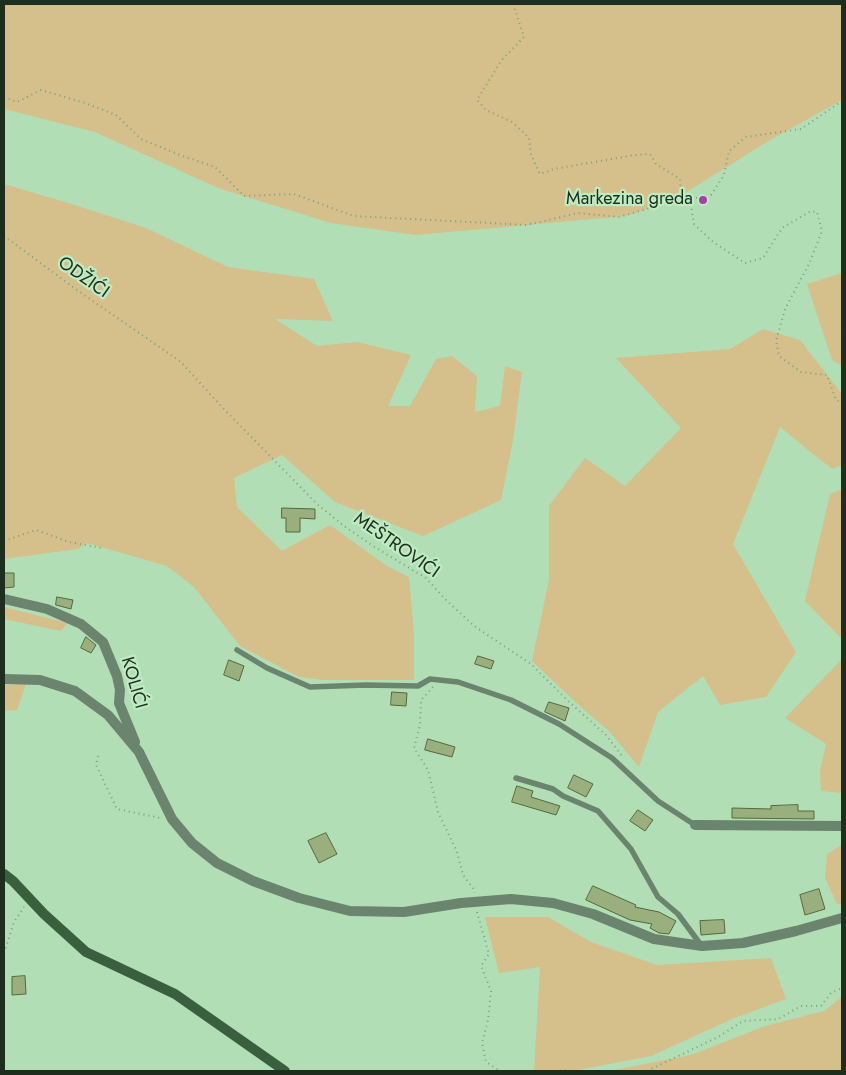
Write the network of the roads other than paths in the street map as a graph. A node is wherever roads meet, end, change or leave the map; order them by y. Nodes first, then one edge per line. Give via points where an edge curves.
1 (4, 599) edge
2 (237, 650) dead end
3 (4, 680) edge
4 (138, 752) junction
5 (516, 778) dead end
6 (695, 825) joint
7 (842, 826) edge
8 (4, 874) edge
9 (842, 918) edge
10 (702, 946) junction
11 (285, 1071) edge

1 - 4 street, KOLIĆI via 47,609 81,624 103,642 117,676 119,703
2 - 6 lane via 310,687 418,686 430,678 458,682 511,700 559,724 612,758 658,801
3 - 4 street via 40,680 75,691 108,715
4 - 10 street via 172,819 192,843 217,863 253,882 299,898 350,911 404,912 512,899 553,903 593,914 654,939
5 - 10 lane via 553,789 598,811 631,849 658,897 678,914
6 - 7 street
8 - 11 street via 86,952 175,994
9 - 10 street via 743,943

